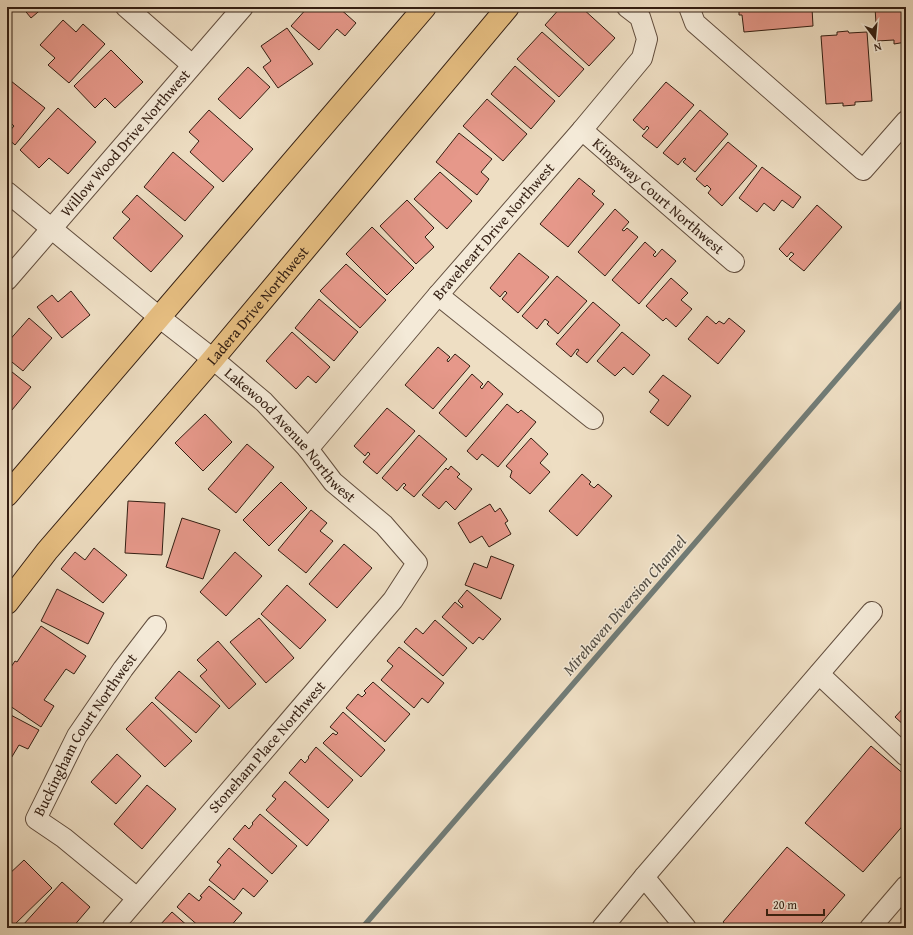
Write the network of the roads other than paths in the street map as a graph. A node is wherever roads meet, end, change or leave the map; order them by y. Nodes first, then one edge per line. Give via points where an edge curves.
1 (126, 7) edge
2 (243, 7) edge
3 (425, 7) edge
4 (508, 7) edge
5 (627, 7) edge
6 (689, 7) edge
7 (192, 65) junction
8 (906, 121) edge
9 (582, 130) junction
10 (7, 192) edge
11 (51, 229) junction
12 (734, 262) dead end
13 (7, 280) edge
14 (438, 295) junction
15 (159, 316) junction
16 (213, 359) junction
17 (593, 419) dead end
18 (308, 449) junction
19 (7, 495) edge
20 (417, 563) joint
21 (7, 603) edge
22 (872, 612) dead end
23 (156, 626) dead end
24 (819, 674) junction
25 (906, 756) edge
26 (644, 876) junction
27 (906, 886) edge
28 (136, 898) junction
29 (112, 928) edge
30 (602, 928) edge
31 (686, 928) edge
32 (870, 928) edge

1 - 7 street
2 - 7 street, Willow Wood Drive Northwest
3 - 15 main road
4 - 16 main road, Ladera Drive Northwest
5 - 9 street, Braveheart Drive Northwest via 640,17 647,39 642,58
6 - 8 street via 695,23 863,170
7 - 11 street, Willow Wood Drive Northwest
9 - 12 street, Kingsway Court Northwest
9 - 14 street, Braveheart Drive Northwest
10 - 11 street, Lakewood Avenue Northwest
11 - 13 street, Willow Wood Drive Northwest
11 - 15 street, Lakewood Avenue Northwest
14 - 17 street
14 - 18 street, Braveheart Drive Northwest
15 - 16 street, Lakewood Avenue Northwest
15 - 19 main road
16 - 18 street, Lakewood Avenue Northwest via 264,402
16 - 21 main road, Ladera Drive Northwest via 47,551
18 - 20 street, Lakewood Avenue Northwest via 334,482 384,525
20 - 28 street, Stoneham Place Northwest via 393,600
22 - 24 street
23 - 28 street, Buckingham Court Northwest via 123,669 78,736 36,820 64,838
24 - 25 street
24 - 26 street
26 - 30 street
26 - 31 street
27 - 32 street
28 - 29 street, Stoneham Place Northwest

